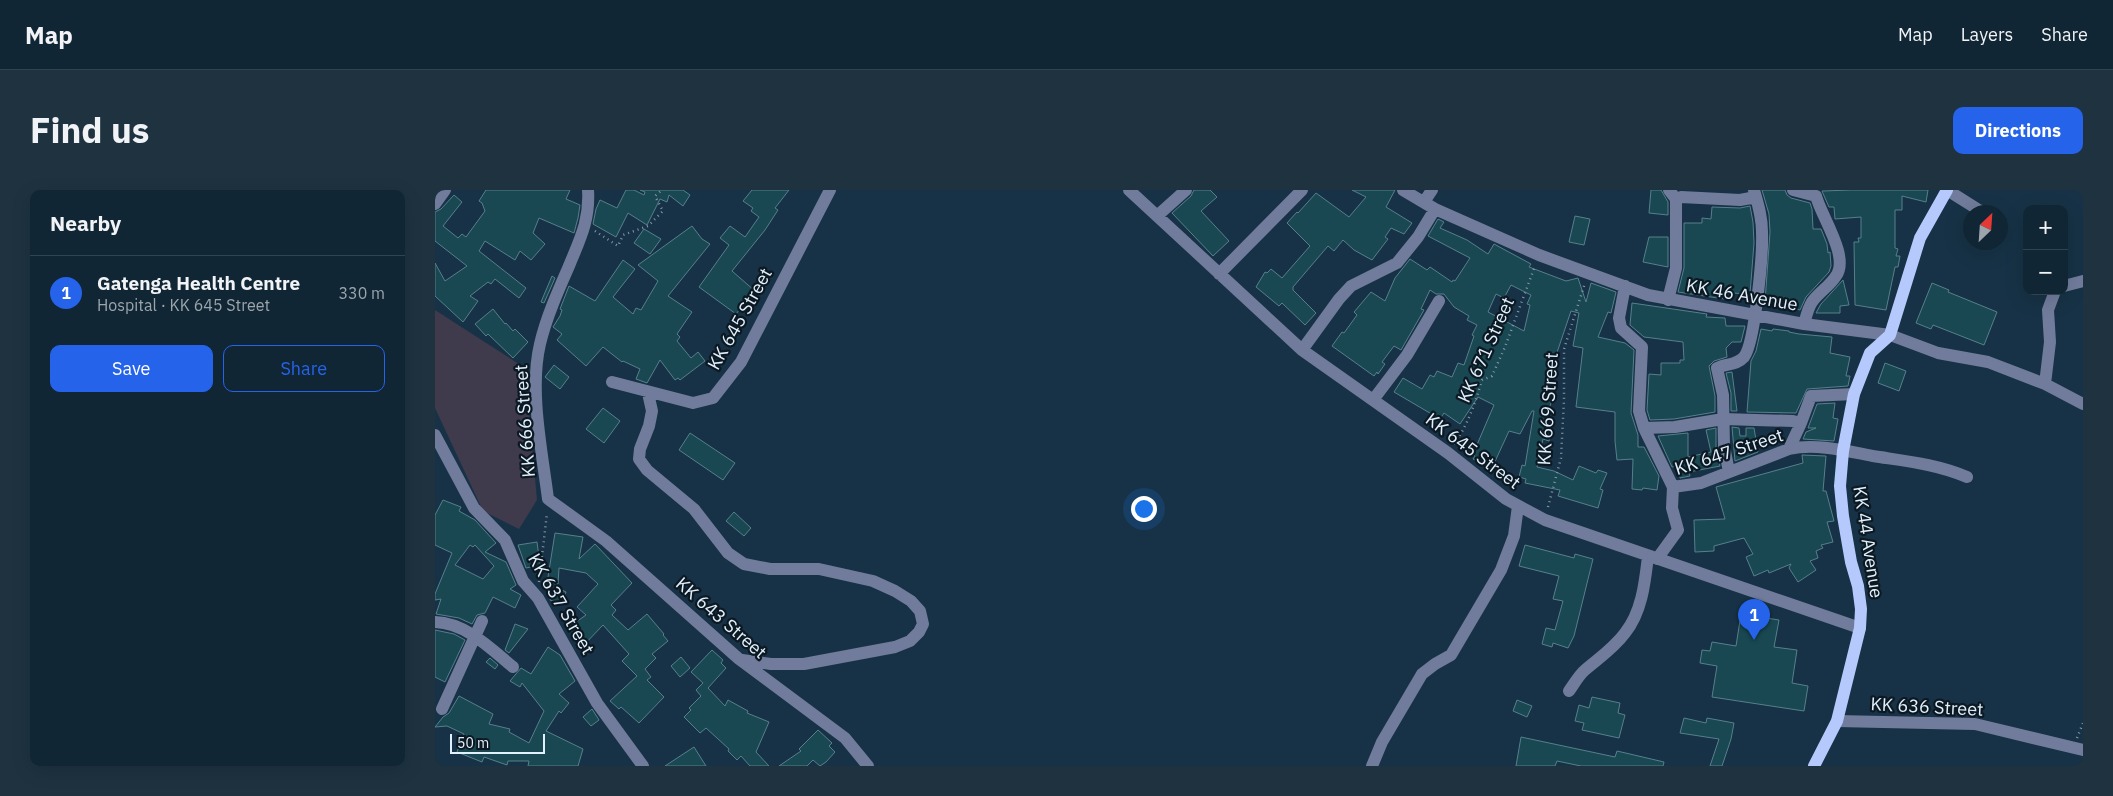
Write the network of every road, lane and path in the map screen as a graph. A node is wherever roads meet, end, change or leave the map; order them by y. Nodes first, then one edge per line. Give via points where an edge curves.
1 (445, 190) edge
2 (588, 190) edge
3 (662, 190) edge
4 (830, 190) edge
5 (1129, 190) edge
6 (1187, 190) edge
7 (1302, 190) edge
8 (1403, 190) edge
9 (1432, 190) edge
10 (1793, 190) edge
11 (1947, 190) edge
12 (1755, 193) edge
13 (1672, 194) edge
14 (1424, 202) junction
15 (435, 204) edge
16 (1971, 205) edge
17 (1435, 210) junction
18 (1157, 216) junction
19 (585, 225) junction
20 (1539, 255) junction
21 (1588, 272) junction
22 (1219, 274) junction
23 (2083, 281) edge
24 (2068, 285) edge
25 (1625, 286) junction
26 (2053, 295) edge
27 (1439, 300) dead end
28 (1668, 300) junction
29 (1753, 315) junction
30 (1804, 324) junction
31 (1890, 335) junction
32 (1302, 350) junction
33 (612, 382) dead end
34 (2045, 384) junction
35 (648, 392) junction
36 (1854, 394) junction
37 (1373, 400) junction
38 (2083, 404) edge
39 (1723, 419) junction
40 (1801, 423) junction
41 (1644, 428) junction
42 (435, 435) edge
43 (1789, 449) junction
44 (1843, 451) junction
45 (1449, 452) junction
46 (1729, 472) junction
47 (1967, 477) dead end
48 (1673, 486) junction
49 (548, 499) junction
50 (1518, 506) junction
51 (1545, 520) junction
52 (1653, 557) junction
53 (538, 598) junction
54 (482, 621) dead end
55 (435, 622) edge
56 (1860, 628) junction
57 (475, 636) junction
58 (739, 659) junction
59 (513, 667) dead end
60 (1569, 691) dead end
61 (442, 709) dead end
62 (1837, 721) junction
63 (2078, 749) edge
64 (1823, 750) junction
65 (643, 766) edge
66 (868, 766) edge
67 (1371, 766) edge
68 (1814, 766) edge
69 (1824, 766) edge

1 - 15 street
2 - 19 street, KK 666 Street
3 - 19 path via 655,196 663,211 648,226 623,235 618,246
4 - 35 street, KK 645 Street via 741,362 713,398 693,403
5 - 18 street, KK 645 Street
6 - 18 street
7 - 22 street
8 - 14 street, KK 46 Avenue
9 - 14 street
10 - 30 street via 1816,196 1841,265 1837,275 1811,303
11 - 16 street
11 - 31 main road via 1920,238
12 - 13 street via 1741,200
12 - 29 street via 1762,232
13 - 28 street via 1676,268
14 - 17 street, KK 46 Avenue
17 - 20 street, KK 46 Avenue
17 - 32 street via 1397,263 1351,286
18 - 22 street, KK 645 Street
19 - 49 street, KK 666 Street via 545,326 535,368
20 - 21 street, KK 46 Avenue
20 - 45 path, KK 671 Street via 1492,376 1482,380 1468,420
21 - 25 street, KK 46 Avenue
21 - 51 path, KK 669 Street via 1564,349 1561,458
22 - 32 street, KK 645 Street
23 - 24 street
25 - 28 street, KK 46 Avenue
25 - 41 street via 1619,318 1621,328 1642,347 1639,411
26 - 34 street via 2047,310 2051,342
27 - 37 street via 1407,355
28 - 29 street, KK 46 Avenue
29 - 30 street, KK 46 Avenue
29 - 39 street via 1752,339 1745,355 1737,363 1717,367 1723,395
30 - 31 street, KK 46 Avenue
31 - 34 street, KK 46 Avenue via 1939,353 1988,362
31 - 36 main road, KK 44 Avenue via 1870,353
32 - 37 street, KK 645 Street
33 - 35 street, KK 645 Street
34 - 38 street, KK 46 Avenue
35 - 58 street via 652,411 639,459 647,470 694,509 727,552 744,564 770,569 819,569 873,582 903,596 920,610 923,624 919,632 910,641 895,647 804,664 771,664
36 - 40 street via 1811,396
36 - 44 main road, KK 44 Avenue
37 - 45 street, KK 645 Street
39 - 40 street
39 - 41 street via 1675,427
39 - 46 street
40 - 43 street
41 - 48 street
42 - 53 street, KK 637 Street via 474,508 505,540 523,581
43 - 44 street, KK 647 Street
43 - 46 street, KK 647 Street
44 - 47 street, KK 647 Street via 1925,464
44 - 56 main road, KK 44 Avenue via 1842,509 1858,586
45 - 50 street, KK 645 Street via 1506,500
46 - 48 street, KK 647 Street via 1701,483
48 - 52 street, KK 647 Street via 1672,508 1678,530
49 - 53 path, KK 666 Street
49 - 58 street, KK 643 Street via 606,541
50 - 51 street, KK 645 Street
50 - 67 street via 1514,536 1501,570 1451,655 1422,674
51 - 52 street, KK 645 Street
52 - 56 street, KK 645 Street
52 - 60 street via 1635,617 1626,633 1583,671
53 - 65 street, KK 637 Street via 597,703
54 - 57 street
55 - 57 street via 446,622
56 - 62 main road, KK 44 Avenue
57 - 59 street
57 - 61 street
58 - 66 street, KK 643 Street via 845,738
62 - 63 street, KK 636 Street via 1975,724
62 - 64 main road, KK 44 Avenue
64 - 68 main road, KK 44 Avenue
64 - 69 street

